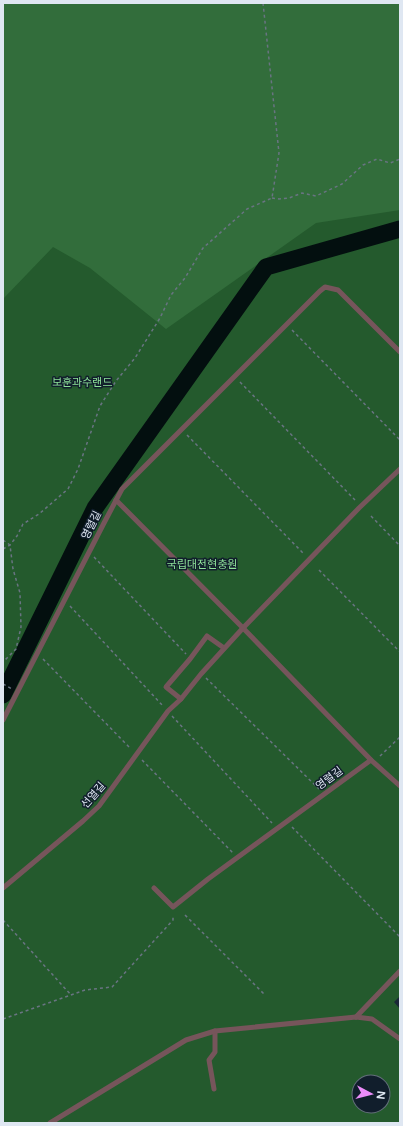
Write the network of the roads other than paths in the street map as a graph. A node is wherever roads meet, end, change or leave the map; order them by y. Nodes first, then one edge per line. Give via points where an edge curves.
1 (400, 352) edge
2 (400, 469) edge
3 (116, 500) junction
4 (243, 628) junction
5 (224, 648) junction
6 (180, 699) junction
7 (3, 720) edge
8 (371, 760) junction
9 (400, 786) edge
10 (3, 888) edge
11 (154, 888) dead end
12 (400, 971) edge
13 (356, 1016) junction
14 (215, 1031) junction
15 (400, 1039) edge
16 (214, 1089) dead end
17 (50, 1123) edge

1 - 3 lane, 영렬길 via 338,290 325,287 122,489
2 - 4 lane
3 - 4 lane
3 - 7 lane, 영렬길
4 - 5 lane
4 - 8 lane
5 - 6 lane
5 - 6 lane via 207,636 166,687
6 - 10 lane, 선열길 via 168,711 99,806
8 - 9 lane
8 - 11 lane, 영렬길 via 173,907
12 - 13 lane
13 - 14 lane
13 - 15 lane via 372,1019
14 - 16 lane via 215,1052 210,1060
14 - 17 lane via 186,1040

